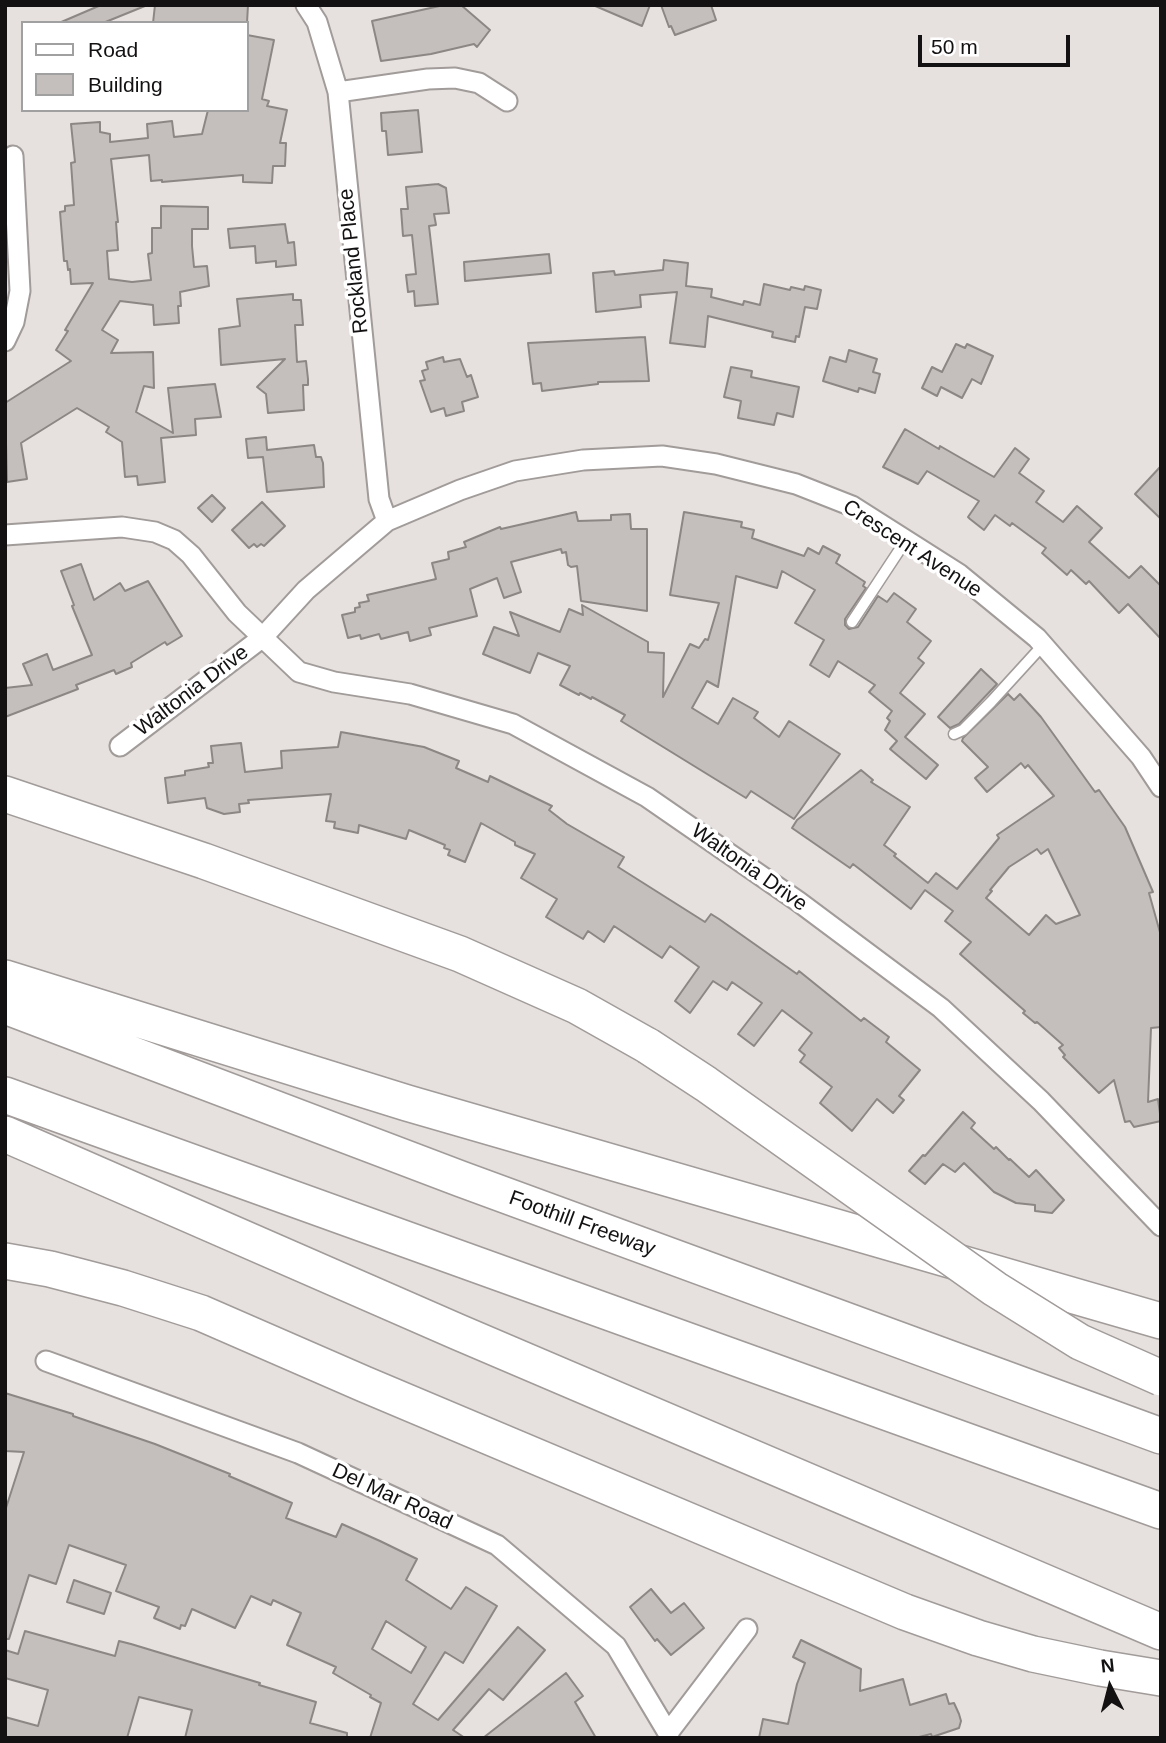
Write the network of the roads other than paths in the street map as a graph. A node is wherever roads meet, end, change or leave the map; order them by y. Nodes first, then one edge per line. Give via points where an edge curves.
1 (306, 5) edge
2 (338, 92) junction
3 (507, 101) dead end
4 (13, 156) dead end
5 (5, 341) edge
6 (387, 521) junction
7 (5, 535) edge
8 (906, 540) junction
9 (852, 622) dead end
10 (263, 637) junction
11 (1043, 645) junction
12 (954, 734) dead end
13 (120, 746) dead end
14 (1161, 787) edge
15 (5, 794) edge
16 (5, 978) edge
17 (5, 1006) edge
18 (5, 1094) edge
19 (5, 1134) edge
20 (1160, 1221) edge
21 (5, 1261) edge
22 (1161, 1321) edge
23 (46, 1361) dead end
24 (1161, 1378) edge
25 (1161, 1436) edge
26 (1161, 1511) edge
27 (747, 1629) dead end
28 (1161, 1632) edge
29 (1161, 1678) edge
30 (668, 1735) edge

1 - 2 street, Rockland Place via 317,22
2 - 3 street via 455,78 479,83
2 - 6 street, Rockland Place via 379,499
4 - 5 street via 20,291
6 - 8 street, Crescent Avenue via 515,471 583,460 662,456 796,484 852,506
6 - 10 street, Crescent Avenue via 306,590
7 - 10 street, Waltonia Drive via 122,527 155,532 191,555 237,613
8 - 9 lane
8 - 11 street, Crescent Avenue via 959,574
10 - 13 street, Waltonia Drive
10 - 20 street, Waltonia Drive via 299,672 410,694 513,724 647,797 941,1008
11 - 12 lane via 991,702
11 - 14 street, Crescent Avenue via 1141,757
15 - 24 highway, bridge via 460,954 577,1006 706,1084 995,1289 1080,1342
16 - 22 highway via 420,1107
17 - 25 highway, Foothill Freeway via 461,1180
18 - 26 highway
19 - 28 highway
21 - 29 highway via 111,1284 201,1313 917,1616 1033,1654
23 - 30 street, Del Mar Road via 298,1453 497,1545 616,1646
27 - 30 street

